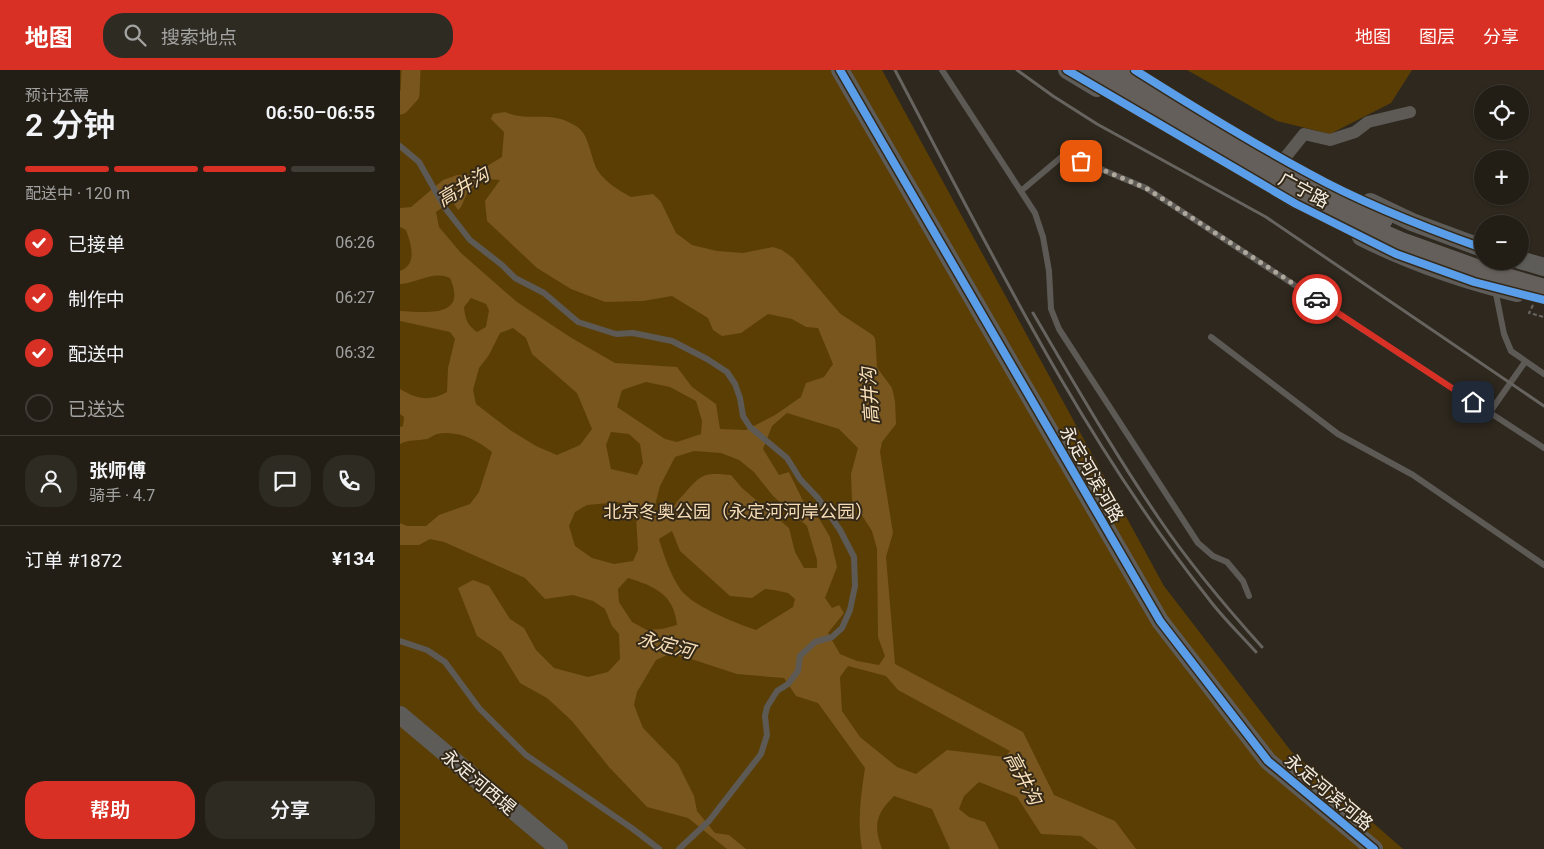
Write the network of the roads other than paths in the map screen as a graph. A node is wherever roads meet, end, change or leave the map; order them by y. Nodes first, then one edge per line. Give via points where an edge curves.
1 (840, 70) edge
2 (942, 70) edge
3 (1067, 70) edge
4 (1087, 70) edge
5 (1118, 70) edge
6 (1136, 70) edge
7 (1410, 112) dead end
8 (400, 146) edge
9 (1284, 159) junction
10 (1021, 192) junction
11 (1474, 245) edge
12 (1474, 256) edge
13 (1529, 263) edge
14 (1544, 267) edge
15 (1523, 270) edge
16 (1544, 276) edge
17 (1495, 287) junction
18 (1540, 298) edge
19 (1212, 337) dead end
20 (1526, 362) junction
21 (1544, 374) edge
22 (1490, 412) junction
23 (1544, 448) edge
24 (1544, 565) edge
25 (1249, 596) dead end
26 (400, 641) edge
27 (400, 715) edge
28 (559, 849) edge
29 (659, 849) edge
30 (679, 849) edge
31 (1374, 849) edge

1 - 31 street, 永定河滨河路 via 1160,621 1268,760
2 - 10 lane
3 - 17 street, 广宁路 via 1304,208 1396,254
4 - 18 highway via 1297,198
5 - 12 highway via 1306,182 1406,231
6 - 9 street, 广宁路
7 - 9 street via 1368,122 1355,132 1330,140 1304,134
8 - 30 lane via 419,162 445,208 470,240 516,278 544,293 578,322 616,334 633,333 672,341 727,372 735,384 743,416 750,427 787,458 800,480 818,498 840,530 854,557 855,586 842,628 832,637 815,642 800,656 798,671 788,684 777,691 767,707 767,735 761,754 709,820
9 - 11 street, 广宁路 via 1412,222
10 - 22 lane via 1065,154 1146,188
10 - 25 lane via 1035,213 1043,237 1051,309 1059,329 1198,544 1227,562 1243,581
13 - 14 street
15 - 16 highway
17 - 18 street, 广宁路
17 - 20 lane via 1504,334 1511,351
19 - 24 lane via 1338,434 1414,475
20 - 21 lane
20 - 22 lane
22 - 23 lane
26 - 29 lane via 427,650 445,662 479,708 526,755
27 - 28 street, 永定河西堤

